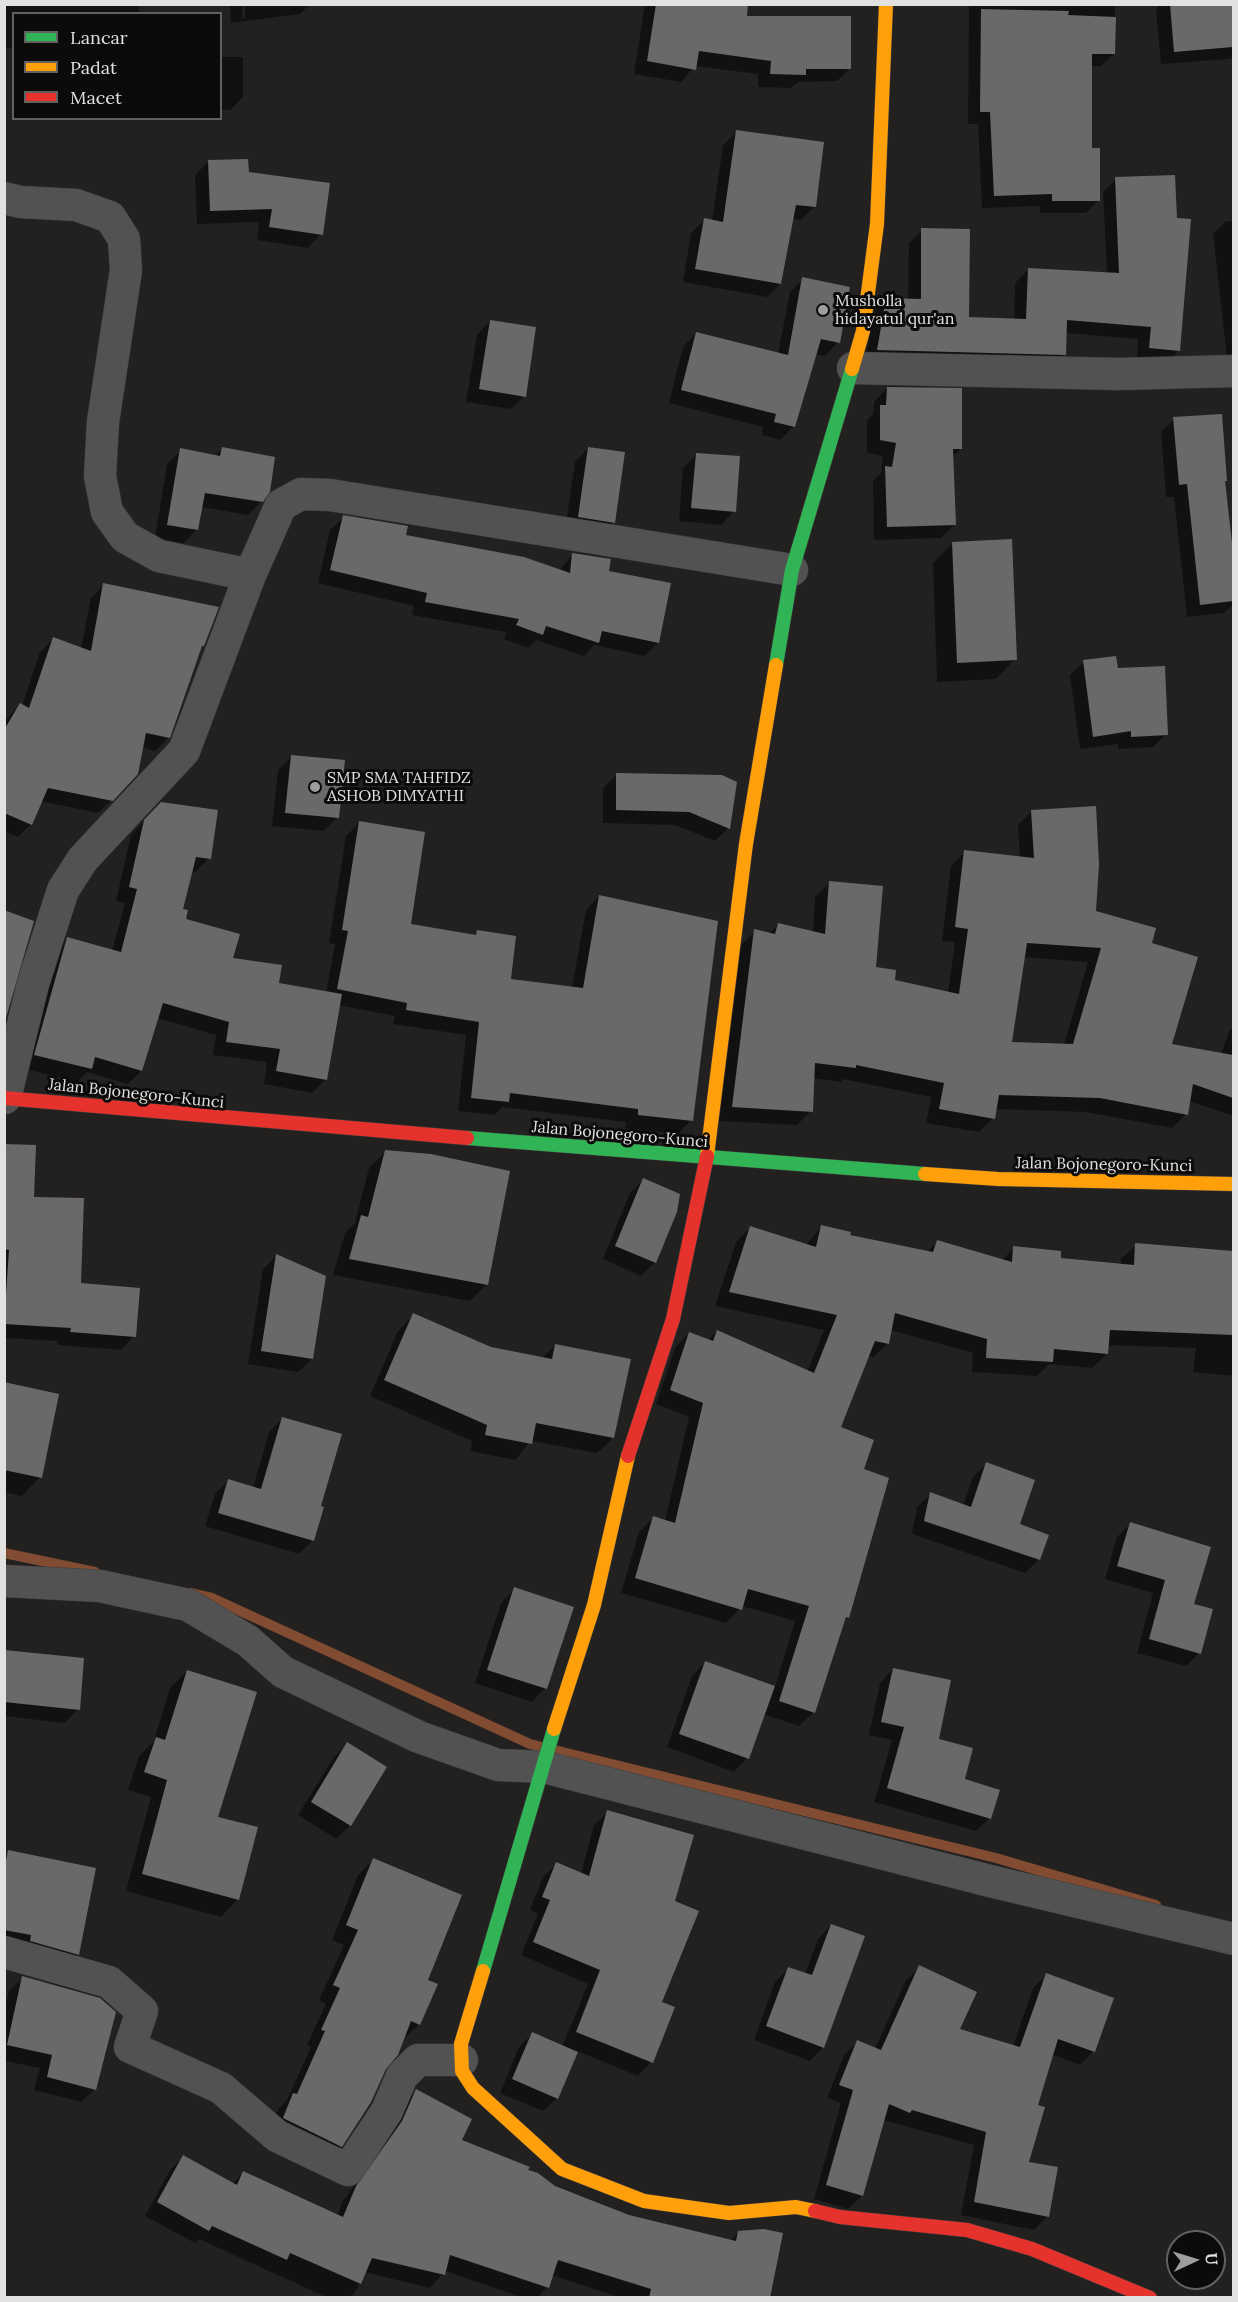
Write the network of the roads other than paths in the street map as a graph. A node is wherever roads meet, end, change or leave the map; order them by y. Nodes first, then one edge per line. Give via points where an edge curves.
1 (886, 4) edge
2 (4, 198) edge
3 (853, 368) junction
4 (1233, 371) edge
5 (792, 570) junction
6 (250, 575) junction
7 (5, 1098) edge
8 (707, 1159) junction
9 (1233, 1184) edge
10 (4, 1581) edge
11 (545, 1762) junction
12 (1233, 1939) edge
13 (4, 1952) edge
14 (462, 2060) junction
15 (1150, 2298) edge

1 - 3 street via 877,224 863,331
2 - 6 street via 76,206 110,217 124,239 126,270 103,422 99,476 107,512 125,537 159,556
3 - 4 street via 1119,374
3 - 5 street
5 - 6 street via 330,495 301,494 281,505
5 - 8 street via 746,844
6 - 7 street via 184,751 83,859 63,890 33,984
7 - 8 street, Jalan Bojonegoro-Kunci
8 - 9 street, Jalan Bojonegoro-Kunci via 998,1179
8 - 11 street via 673,1319 629,1454 594,1605
10 - 11 street via 100,1586 188,1605 248,1641 283,1672 418,1737 498,1765
11 - 12 street via 990,1881
11 - 14 street via 461,2044
13 - 14 street via 109,1982 142,2011 130,2047 221,2088 277,2136 348,2170 387,2111 402,2076 418,2060
14 - 15 street via 462,2071 473,2088 562,2169 644,2201 729,2213 796,2207 840,2217 967,2230 1032,2249

